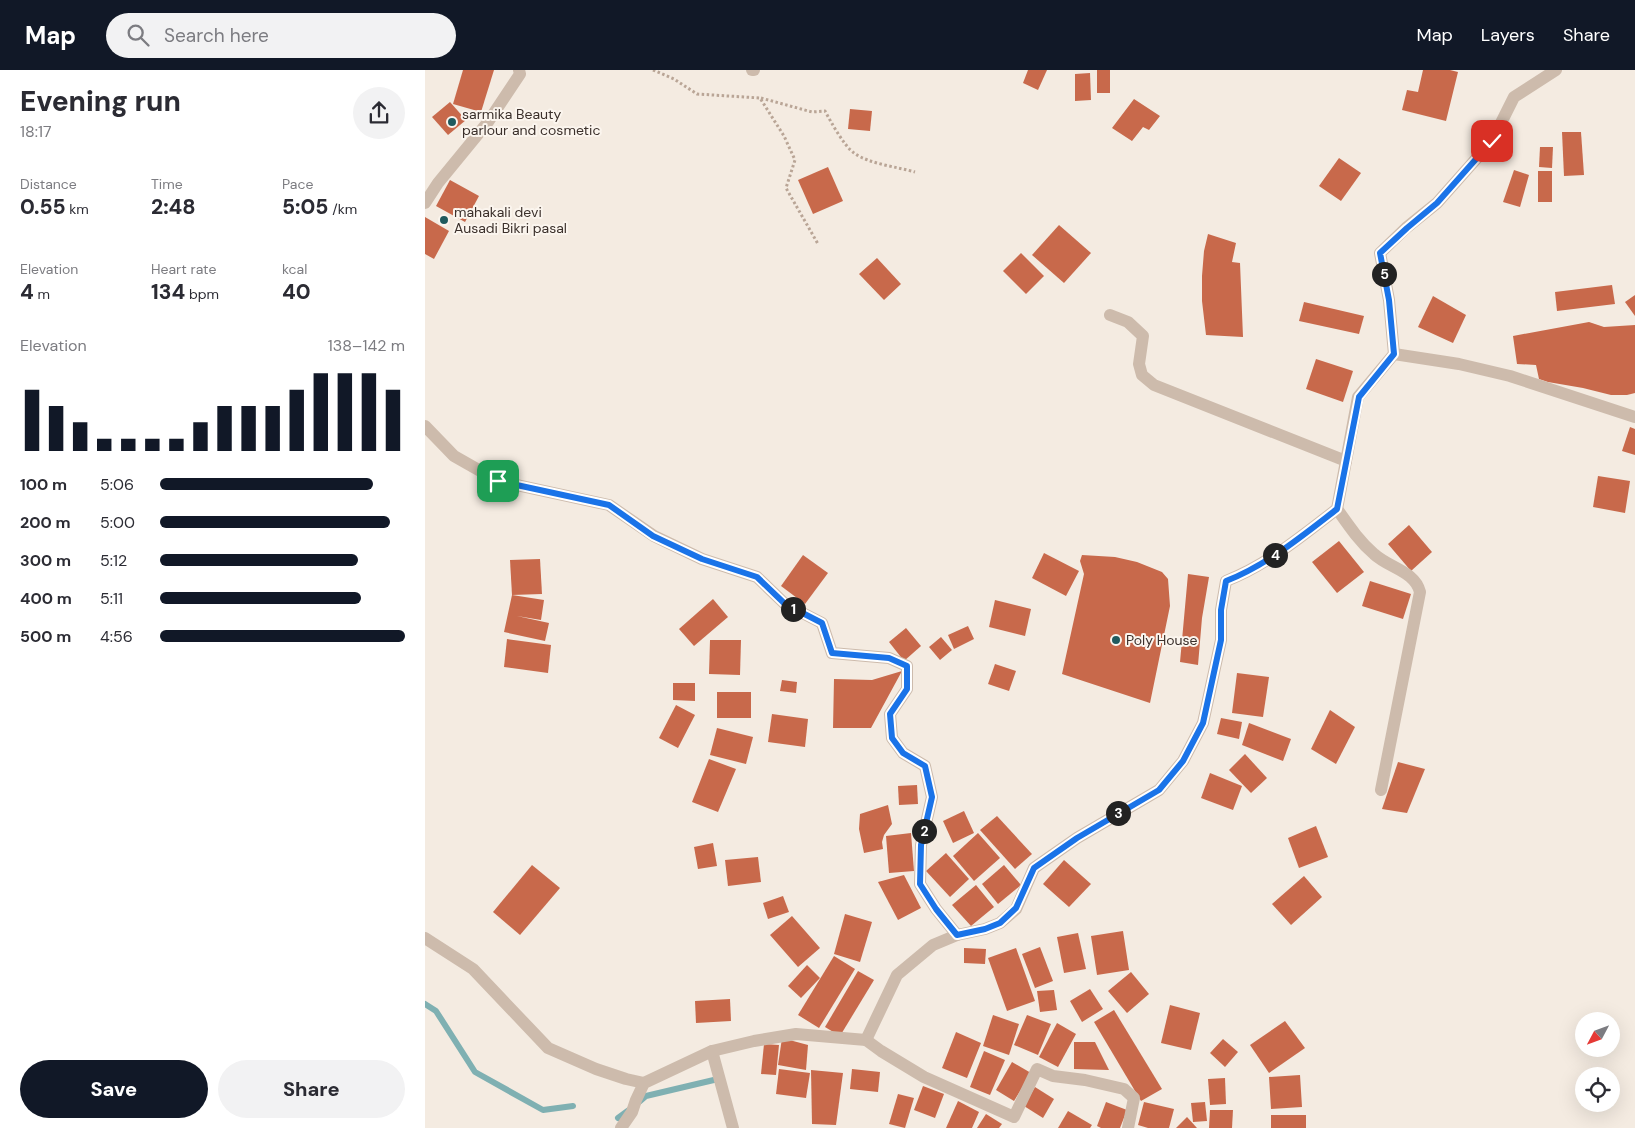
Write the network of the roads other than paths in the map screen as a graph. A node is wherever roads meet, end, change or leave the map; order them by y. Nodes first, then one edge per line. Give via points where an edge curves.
1 (519, 70) edge
2 (1556, 70) edge
3 (425, 203) edge
4 (1110, 315) dead end
5 (1394, 354) junction
6 (1635, 417) edge
7 (425, 426) edge
8 (1346, 461) junction
9 (1337, 509) junction
10 (1381, 790) dead end
11 (957, 935) junction
12 (425, 938) edge
13 (866, 1040) junction
14 (712, 1051) junction
15 (644, 1083) junction
16 (621, 1128) edge
17 (733, 1128) edge
18 (1128, 1128) edge

1 - 3 street via 520,74 488,122
2 - 5 street via 1514,97 1492,141 1437,203 1380,253
4 - 8 street via 1128,322 1143,336 1139,364 1142,375 1155,385
5 - 6 street via 1510,376
5 - 8 street via 1359,397
7 - 11 street via 454,456 498,481 609,505 653,536 702,559 757,577 785,604 822,623 832,653 889,658 907,666 907,689 890,714 892,738 903,753 925,766 932,797 921,845 920,884
8 - 9 street
9 - 10 street via 1357,538 1376,556 1415,580 1420,592
9 - 11 street via 1245,574 1226,581 1221,610 1221,640 1203,723 1183,761 1159,790 1077,838 1034,868 1016,908 1000,923
11 - 13 street via 933,944 897,975
12 - 15 street via 473,969 548,1048
13 - 14 street via 796,1034
13 - 18 street via 924,1077 1015,1118 1037,1069 1053,1076 1124,1089 1134,1098
14 - 15 street
14 - 17 street
15 - 16 street via 633,1112

